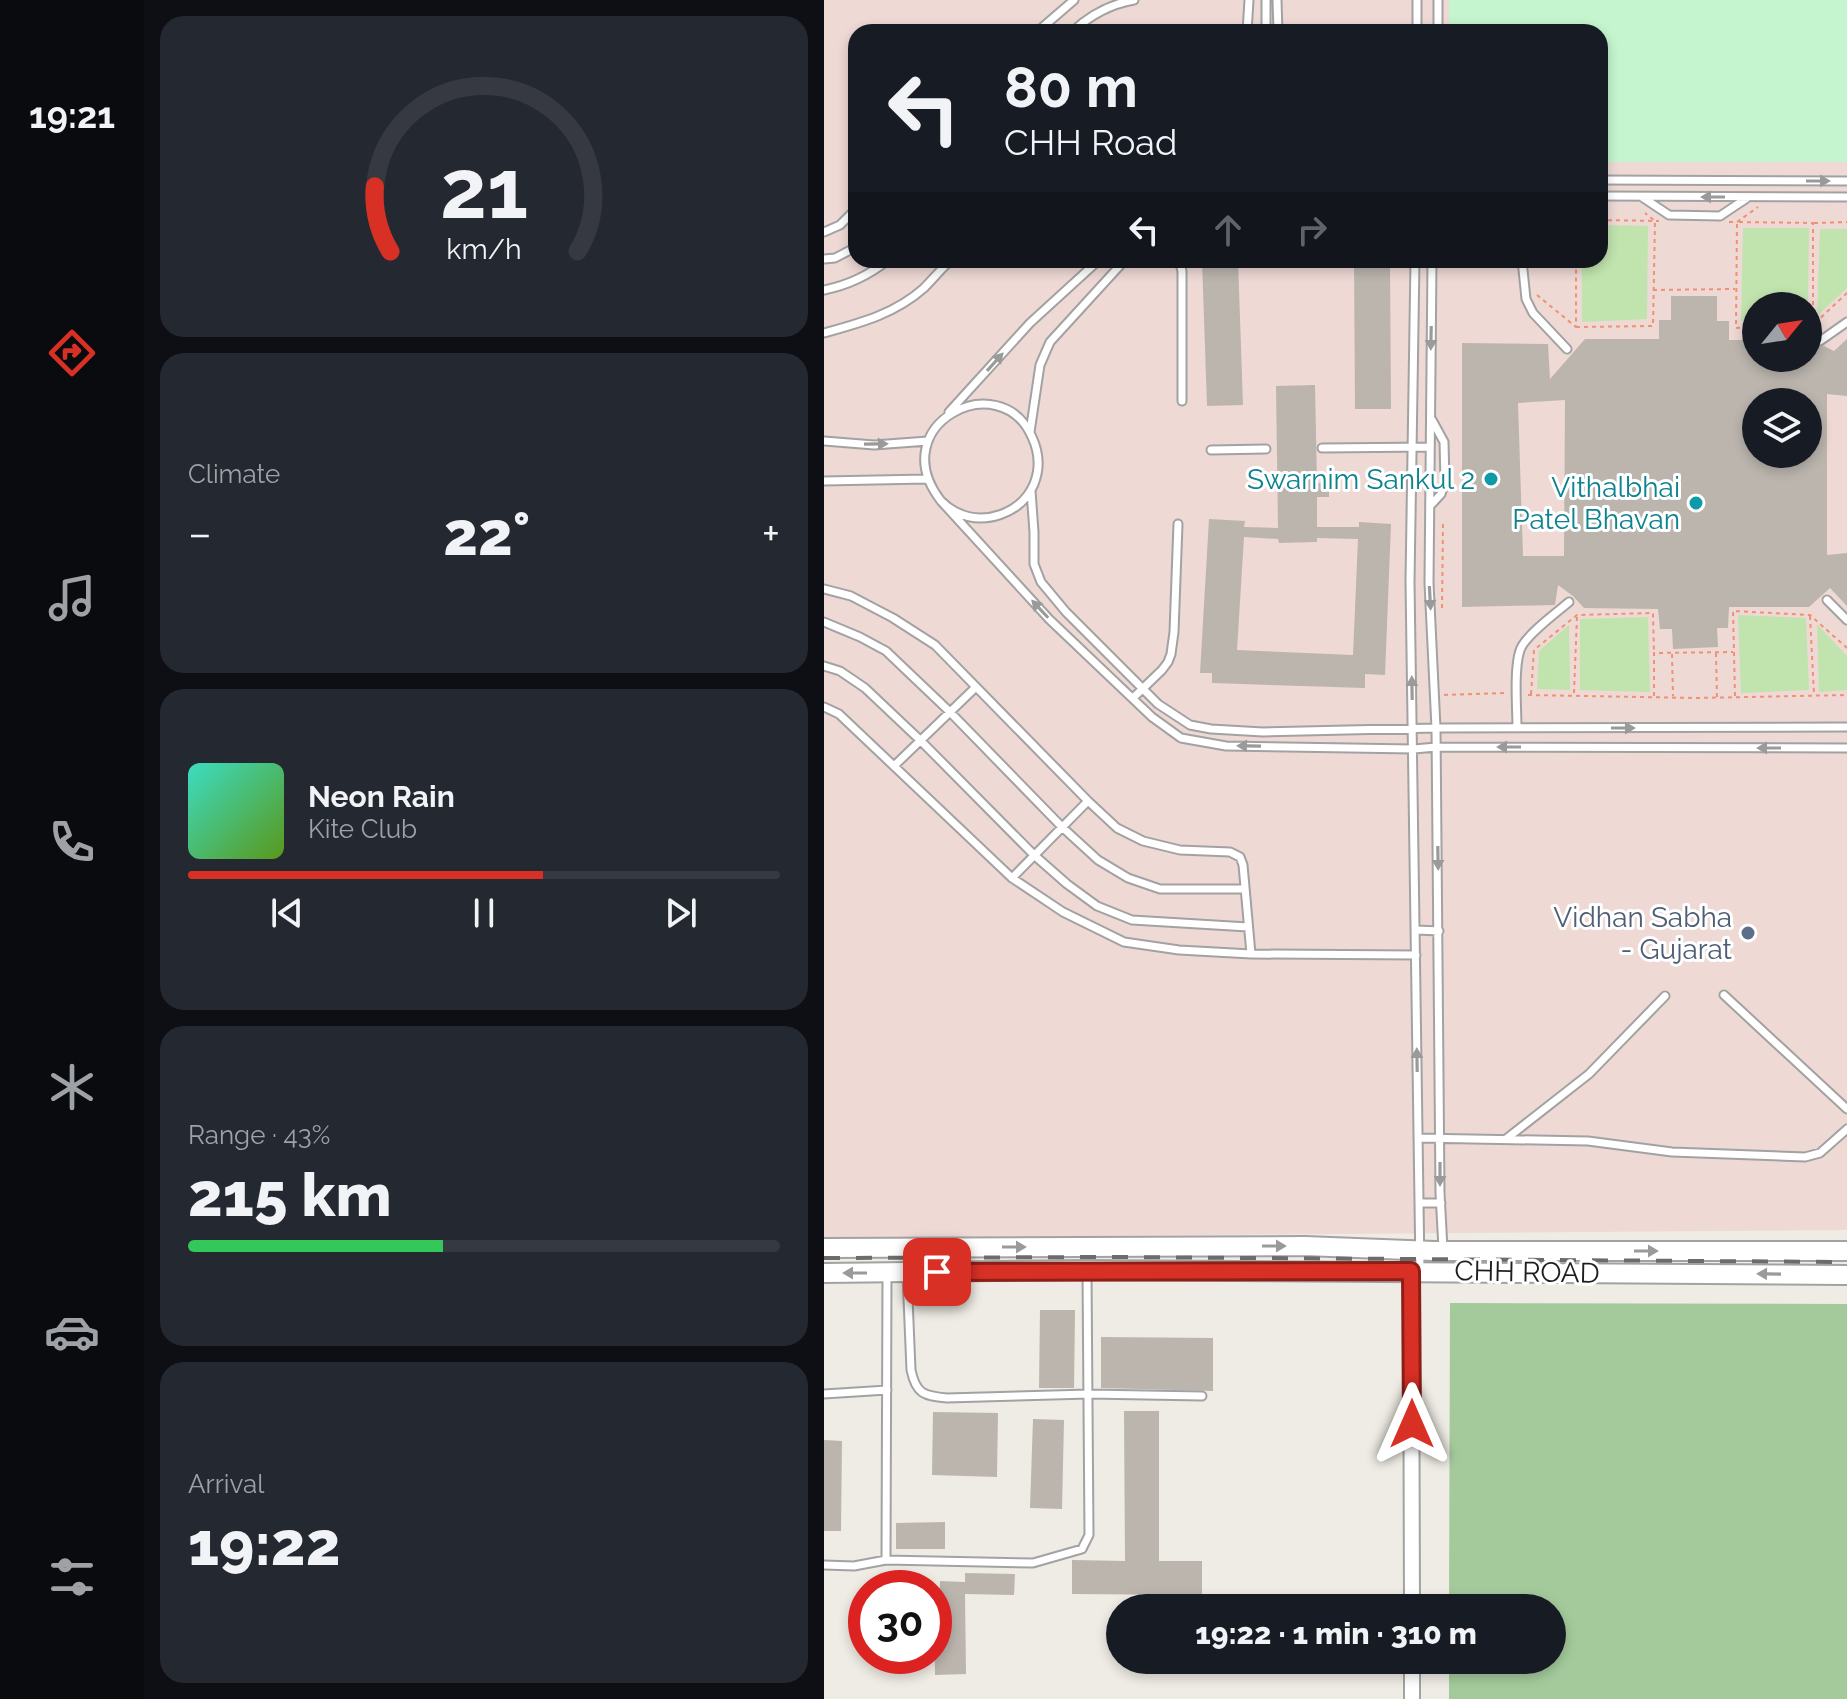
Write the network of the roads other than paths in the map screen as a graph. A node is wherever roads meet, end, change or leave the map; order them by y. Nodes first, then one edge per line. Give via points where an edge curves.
1 (1074, 0) edge
2 (1134, 0) edge
3 (1249, 0) edge
4 (1266, 0) edge
5 (1277, 0) edge
6 (1417, 0) edge
7 (1438, 0) edge
8 (1046, 24) edge
9 (1083, 24) edge
10 (1248, 24) edge
11 (1266, 24) edge
12 (1278, 24) edge
13 (1417, 24) edge
14 (1438, 24) edge
15 (1608, 180) edge
16 (1847, 181) edge
17 (1608, 196) edge
18 (1642, 196) junction
19 (1749, 197) junction
20 (1847, 197) edge
21 (848, 217) edge
22 (824, 232) edge
23 (848, 251) edge
24 (824, 259) edge
25 (878, 268) edge
26 (943, 268) edge
27 (1090, 268) edge
28 (1118, 268) edge
29 (1181, 268) edge
30 (1415, 268) edge
31 (1432, 268) edge
32 (1523, 268) edge
33 (824, 290) edge
34 (1845, 325) edge
35 (824, 333) edge
36 (1822, 340) edge
37 (1567, 349) dead end
38 (1182, 401) dead end
39 (1430, 418) junction
40 (942, 419) junction
41 (1030, 432) junction
42 (824, 441) edge
43 (928, 441) junction
44 (1412, 447) junction
45 (1430, 447) junction
46 (1322, 448) dead end
47 (1266, 449) dead end
48 (1211, 450) dead end
49 (927, 479) junction
50 (824, 481) edge
51 (1031, 491) junction
52 (941, 501) junction
53 (1430, 506) junction
54 (1178, 524) dead end
55 (824, 589) edge
56 (1827, 600) dead end
57 (1569, 602) dead end
58 (1847, 620) edge
59 (824, 622) edge
60 (824, 666) edge
61 (976, 687) junction
62 (1142, 689) junction
63 (1133, 698) junction
64 (824, 707) edge
65 (950, 712) junction
66 (1847, 727) edge
67 (1436, 728) junction
68 (1517, 728) junction
69 (1413, 729) junction
70 (920, 740) junction
71 (1436, 747) junction
72 (1847, 748) edge
73 (1414, 749) junction
74 (895, 765) junction
75 (1088, 801) junction
76 (1062, 827) junction
77 (1034, 855) junction
78 (1012, 878) junction
79 (1245, 889) junction
80 (1248, 927) junction
81 (1417, 930) junction
82 (1439, 931) junction
83 (1251, 954) junction
84 (1416, 955) junction
85 (1724, 995) dead end
86 (1665, 996) dead end
87 (1847, 1109) edge
88 (1847, 1129) edge
89 (1418, 1138) junction
90 (1440, 1138) junction
91 (1505, 1139) junction
92 (1419, 1203) junction
93 (1441, 1203) junction
94 (1086, 1247) junction
95 (824, 1248) edge
96 (885, 1248) junction
97 (1420, 1250) junction
98 (1443, 1251) junction
99 (1847, 1251) edge
100 (1525, 1252) junction
101 (1087, 1270) junction
102 (1416, 1271) junction
103 (1443, 1271) junction
104 (906, 1272) junction
105 (1525, 1272) junction
106 (824, 1273) edge
107 (887, 1273) junction
108 (1847, 1275) edge
109 (887, 1390) junction
110 (824, 1394) edge
111 (1089, 1394) junction
112 (1202, 1396) dead end
113 (886, 1560) junction
114 (824, 1565) edge
115 (1412, 1594) edge
116 (1412, 1674) edge
117 (1412, 1699) edge

1 - 8 lane
2 - 9 lane via 1100,11
3 - 10 lane
4 - 11 lane
5 - 12 lane
6 - 13 lane
7 - 14 lane
15 -> 16 lane
17 - 18 lane
19 -> 18 lane
18 - 19 lane via 1669,215 1720,216
19 - 20 lane
21 - 22 lane
23 - 24 lane
25 - 33 lane
26 - 35 lane via 898,307
40 -> 27 lane via 1030,323
28 - 41 lane via 1050,342 1040,365
29 - 38 lane
30 - 44 lane
31 -> 39 lane
32 - 37 lane via 1533,313
34 - 36 lane
39 - 45 lane
39 - 53 lane via 1444,442 1445,482
40 - 41 lane via 968,405 996,406 1021,420
40 - 43 lane
41 - 51 lane via 1039,463
42 -> 43 lane
43 - 49 lane
44 - 45 lane
44 - 46 lane
69 -> 44 lane
45 - 53 lane
47 - 48 lane
49 - 50 lane
49 - 52 lane
51 - 52 lane via 1003,515 986,518 954,511
51 - 62 lane via 1034,564 1041,582
63 -> 52 lane via 1049,619
53 -> 67 lane
54 - 62 lane via 1171,654
55 - 61 lane via 851,596 935,645
56 - 58 lane
57 - 68 lane via 1522,645 1517,657
59 - 65 lane via 886,651
60 - 70 lane via 865,688
61 - 65 lane
61 - 75 lane
62 - 63 lane
62 - 69 lane via 1190,725 1211,729
73 -> 63 lane via 1202,743 1181,738
64 - 74 lane via 839,714
65 - 70 lane
65 - 76 lane
68 -> 66 lane
67 - 68 lane
67 - 69 lane
67 - 71 lane
69 - 73 lane
70 - 74 lane
70 - 77 lane
72 -> 71 lane
71 - 73 lane
71 -> 82 lane
73 - 81 lane
74 - 78 lane
75 - 76 lane
75 - 79 lane via 1117,828 1143,841 1240,857
76 - 77 lane
76 - 79 lane via 1098,860 1160,889
77 - 78 lane
77 - 80 lane via 1097,906 1132,920
78 - 83 lane via 1063,912 1124,942
79 - 80 lane
80 - 83 lane
81 - 82 lane
81 - 84 lane
82 - 90 lane
83 - 84 lane
89 -> 84 lane
85 - 87 lane
86 - 91 lane via 1589,1074
88 - 91 lane via 1820,1153 1805,1157
89 - 90 lane
89 - 92 lane
90 - 91 lane
90 -> 93 lane
92 - 93 lane
92 - 97 lane
93 - 98 lane
96 -> 94 street
94 -> 97 street
94 - 101 street
95 - 96 street
96 - 107 street
97 - 98 street
97 - 102 lane
98 - 100 street
98 - 103 lane
100 -> 99 street
100 - 105 street
101 - 102 street, CHH ROAD
101 - 104 street, CHH ROAD
101 - 111 lane
102 - 103 street, CHH ROAD
102 - 115 street
103 - 105 street, CHH ROAD
104 - 107 street, CHH ROAD
104 - 111 lane via 911,1370 919,1391 947,1398
108 -> 105 street, CHH ROAD
107 -> 106 street, CHH ROAD
107 - 109 lane
109 - 110 lane
109 - 113 lane
111 - 112 lane
111 - 113 lane via 1089,1535 1082,1549 1033,1563
113 - 114 lane
116 - 117 street

